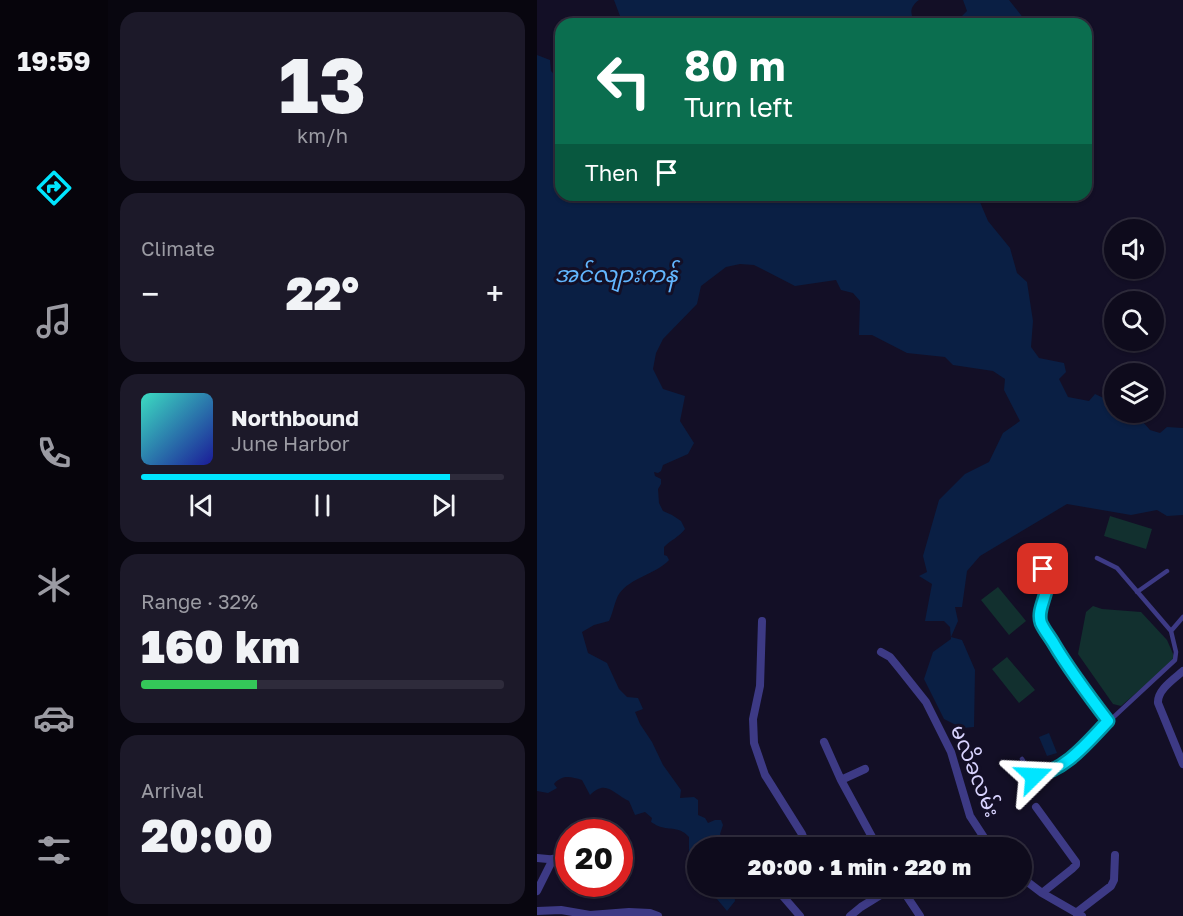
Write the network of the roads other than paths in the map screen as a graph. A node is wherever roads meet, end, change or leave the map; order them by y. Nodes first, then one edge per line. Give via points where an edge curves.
1 (1097, 558) dead end
2 (1034, 570) dead end
3 (1167, 571) dead end
4 (1137, 592) junction
5 (1183, 617) edge
6 (762, 621) dead end
7 (1171, 632) junction
8 (881, 652) dead end
9 (1183, 671) edge
10 (1108, 721) junction
11 (824, 742) dead end
12 (1022, 759) dead end
13 (1182, 761) edge
14 (864, 769) dead end
15 (841, 780) junction
16 (1035, 807) dead end
17 (804, 837) edge
18 (872, 837) edge
19 (984, 837) edge
20 (1115, 855) dead end
21 (537, 858) edge
22 (553, 859) joint
23 (1032, 885) edge
24 (537, 891) edge
25 (1042, 893) junction
26 (784, 897) edge
27 (876, 897) edge
28 (907, 897) edge
29 (537, 911) edge
30 (1079, 915) edge
31 (658, 916) edge
32 (800, 916) edge
33 (851, 916) edge
34 (920, 916) edge

1 - 4 lane via 1117,568
2 - 10 lane via 1043,569 1048,576 1041,623
3 - 4 lane
4 - 7 lane
5 - 7 lane
6 - 17 street via 754,743 765,775
7 - 10 lane via 1175,660
8 - 19 street, မလိခလမ်း via 890,657 926,702 951,752 970,816
9 - 13 street via 1158,697
10 - 12 lane via 1061,766 1044,774 1034,776
11 - 15 street
14 - 15 street
15 - 18 street
16 - 25 street via 1076,862
20 - 30 street via 1111,886
21 - 22 street
22 - 24 street
23 - 25 street
25 - 30 street
26 - 32 street
27 - 33 street
28 - 34 street
29 - 31 street

